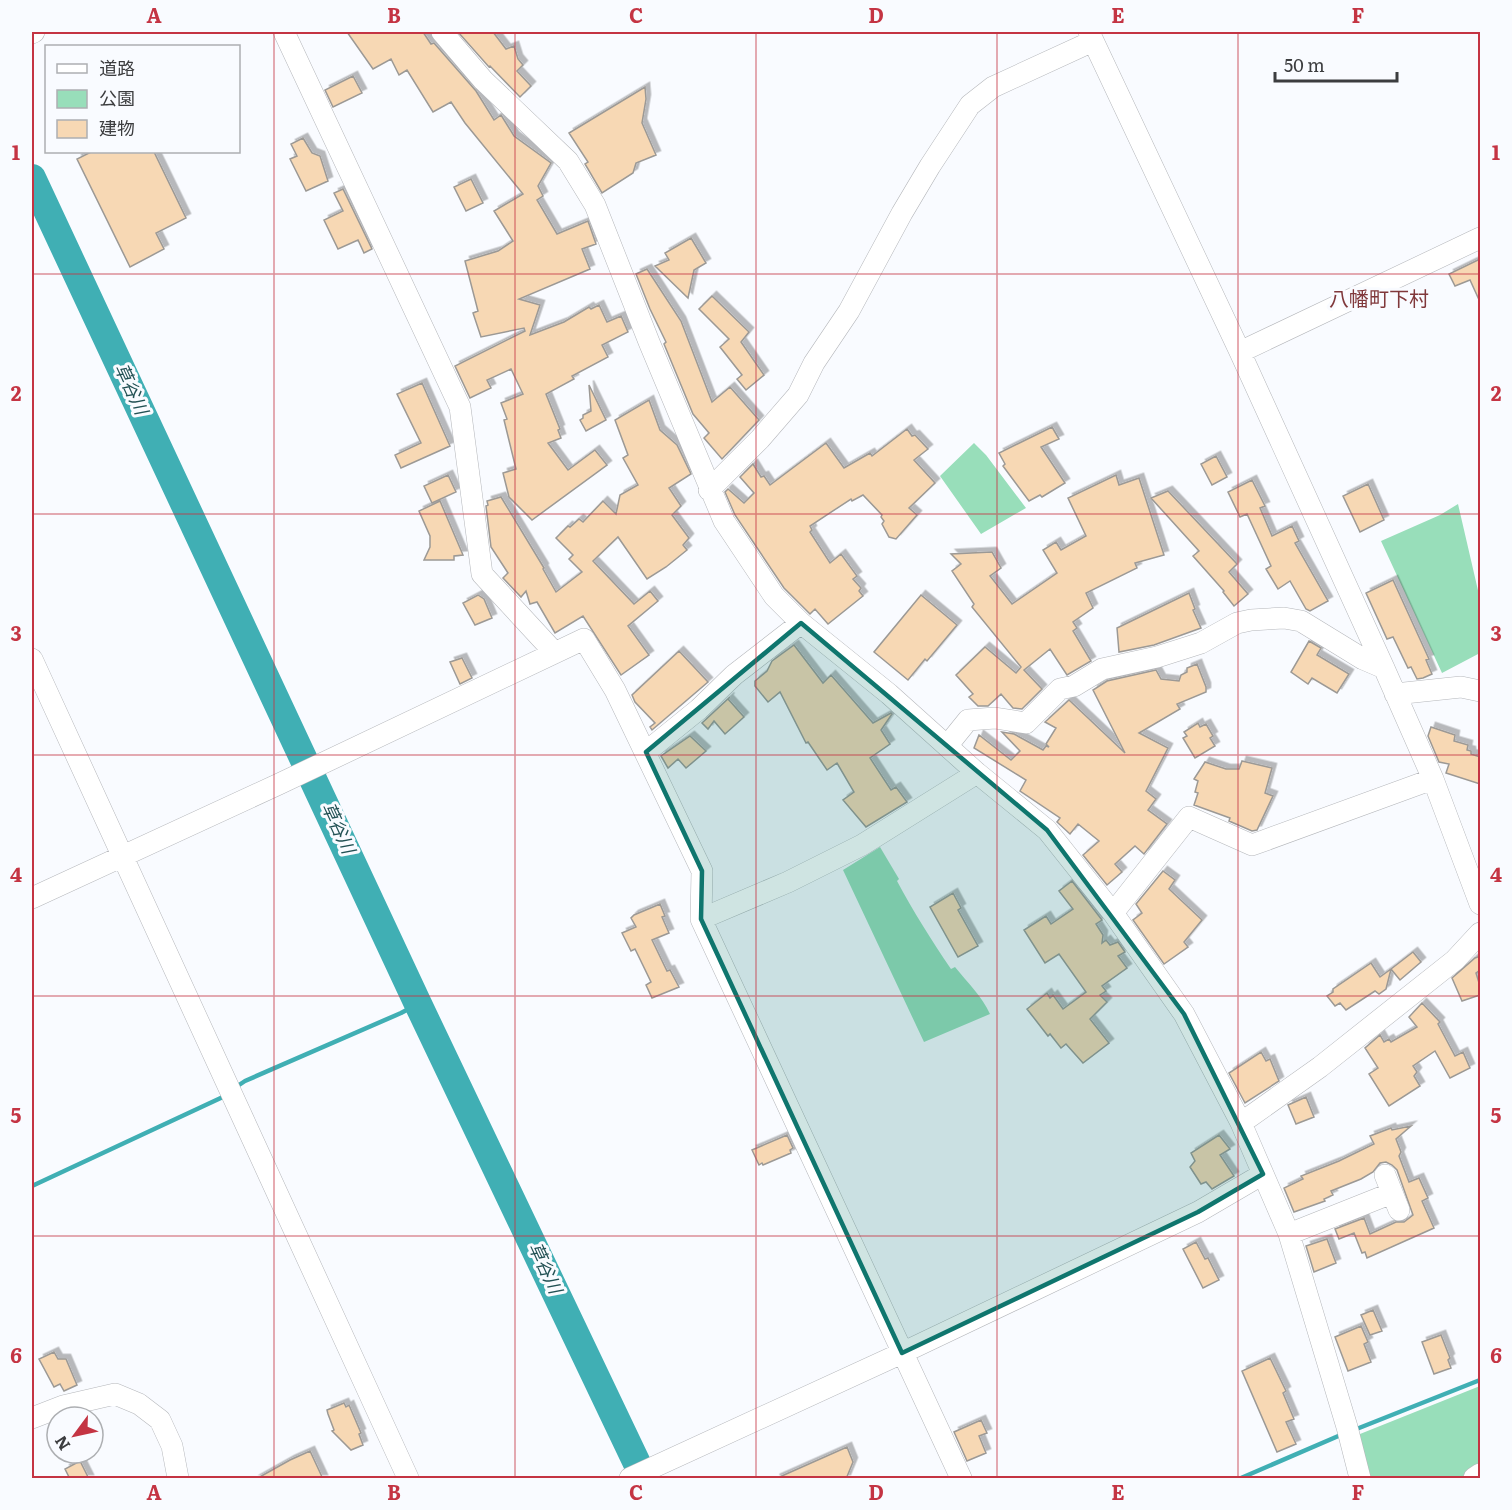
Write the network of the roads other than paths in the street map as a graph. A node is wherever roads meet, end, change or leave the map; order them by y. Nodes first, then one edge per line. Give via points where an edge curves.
1 (284, 32) edge
2 (442, 32) edge
3 (1091, 36) edge
4 (1480, 238) edge
5 (1240, 352) junction
6 (709, 490) junction
7 (801, 623) junction
8 (554, 652) junction
9 (32, 659) edge
10 (1384, 668) junction
11 (1480, 691) edge
12 (1395, 694) junction
13 (947, 746) junction
14 (646, 752) junction
15 (977, 772) junction
16 (1433, 779) junction
17 (122, 855) junction
18 (1479, 890) edge
19 (32, 898) edge
20 (1113, 913) junction
21 (701, 919) junction
22 (1480, 933) edge
23 (1241, 1123) junction
24 (1263, 1174) junction
25 (1392, 1193) dead end
26 (1289, 1234) junction
27 (902, 1353) junction
28 (32, 1418) edge
29 (1480, 1474) edge
30 (178, 1479) edge
31 (408, 1479) edge
32 (630, 1479) edge
33 (961, 1479) edge
34 (1360, 1479) edge
35 (1474, 1479) edge

1 - 8 street via 460,407 482,574
2 - 6 street via 483,80 568,161 595,205
3 - 5 street
3 - 6 street via 993,87 970,105 907,203 798,395
4 - 5 street
5 - 10 street
6 - 7 street via 724,521 774,596
7 - 13 street
7 - 14 street
8 - 14 street via 584,639
8 - 17 street
9 - 17 street
10 - 12 street
10 - 13 street via 1301,621 1251,620 1237,623 1201,643 1102,669 1074,686 1060,688 1026,723 995,718 969,720
11 - 12 street via 1461,687
12 - 16 street
13 - 15 street
14 - 21 street via 702,871
15 - 20 street via 1047,830
15 - 21 street via 862,845
16 - 18 street
16 - 20 street via 1252,845 1189,817
17 - 19 street
17 - 31 street
20 - 23 street via 1184,1014
21 - 27 street
22 - 23 street via 1455,960 1320,1067
23 - 24 street
24 - 26 street
24 - 27 street via 1198,1212
25 - 26 street
26 - 34 street
27 - 32 street
27 - 33 street
28 - 30 street via 115,1394 139,1404 160,1420 172,1446
29 - 35 street

